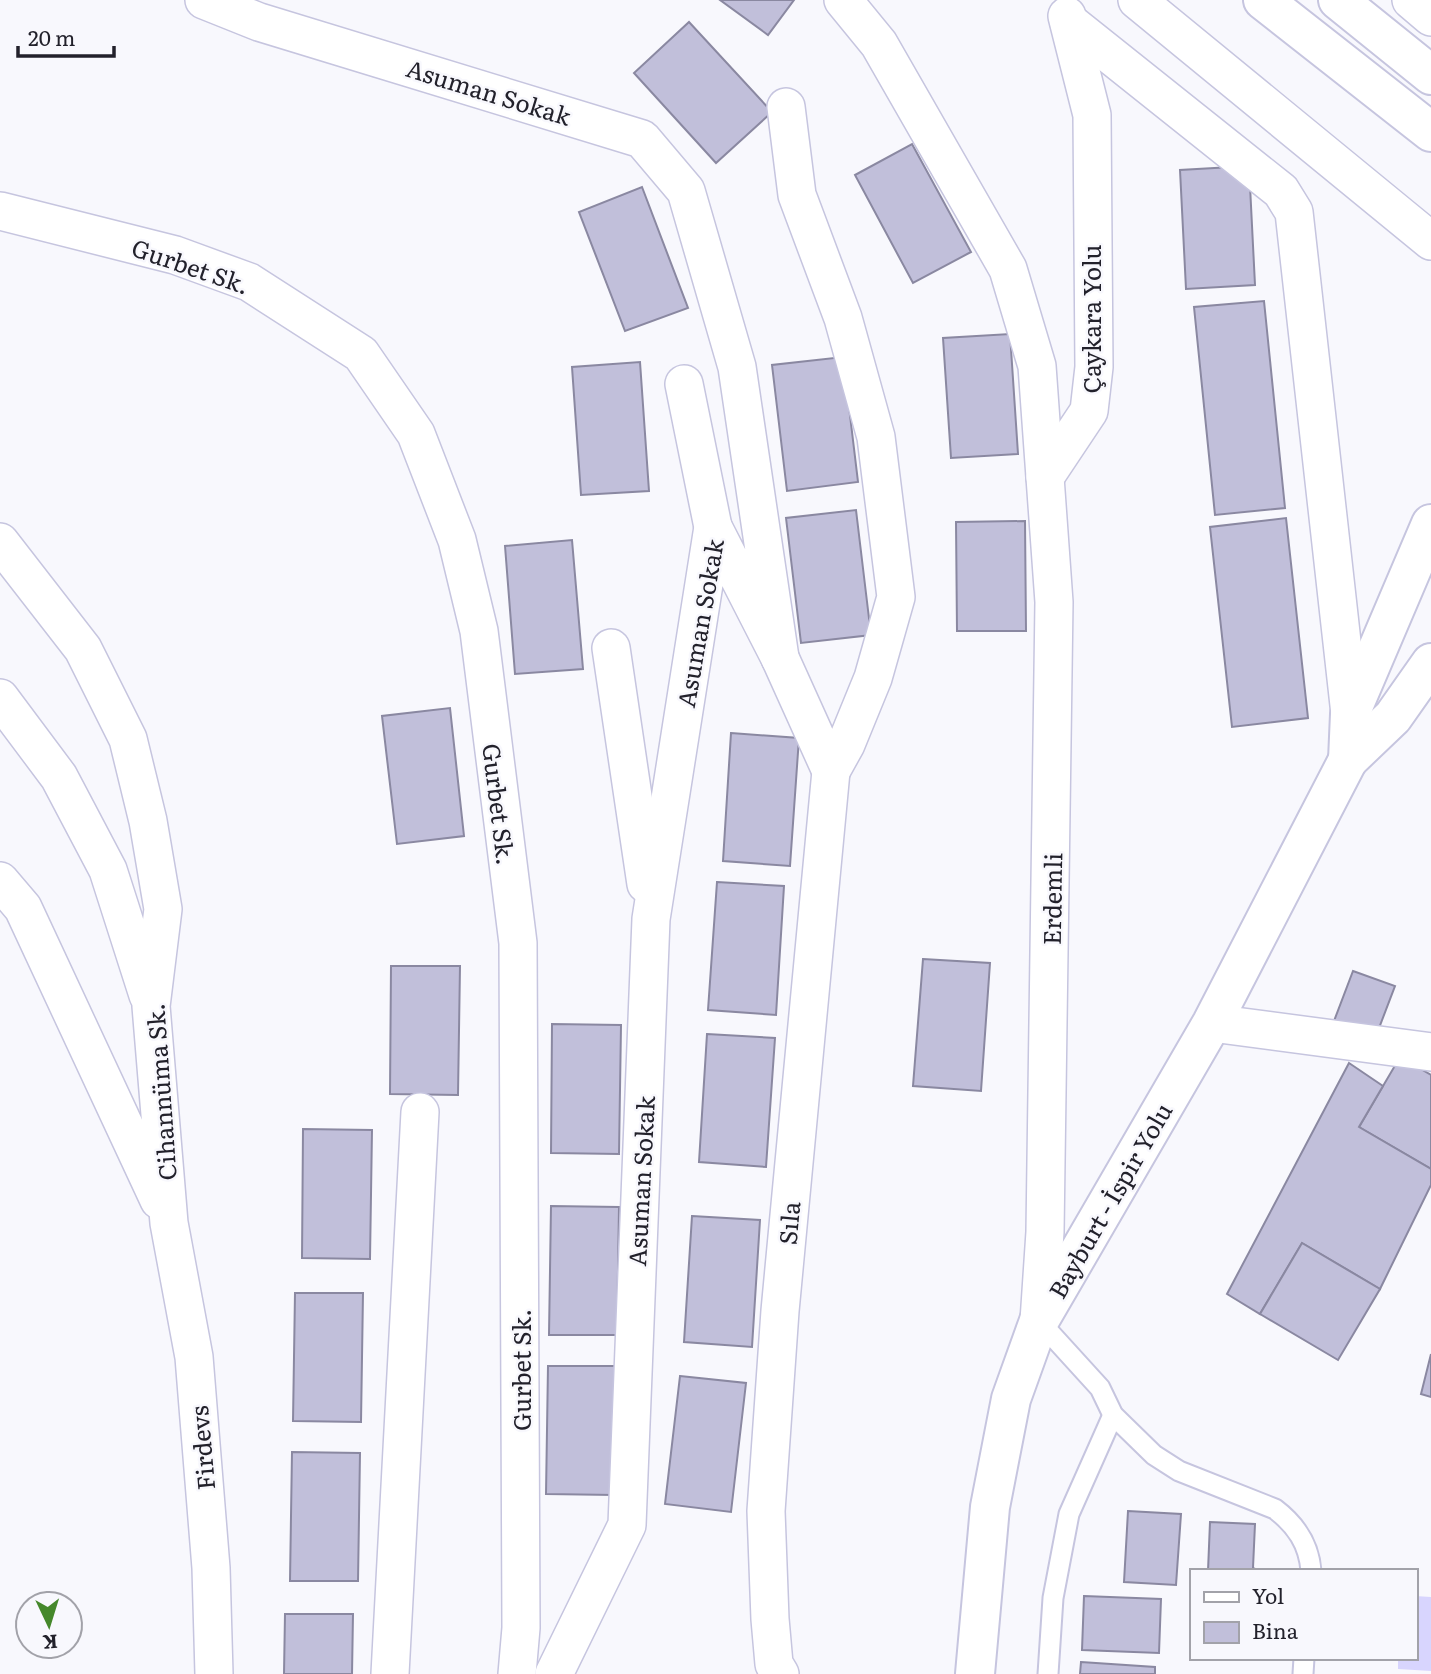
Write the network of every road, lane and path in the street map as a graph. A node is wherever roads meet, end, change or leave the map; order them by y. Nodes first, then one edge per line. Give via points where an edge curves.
1 (204, 0) edge
2 (843, 0) edge
3 (1137, 0) edge
4 (1263, 0) edge
5 (1411, 0) edge
6 (1347, 7) edge
7 (1065, 11) edge
8 (1431, 18) edge
9 (1431, 75) edge
10 (786, 107) dead end
11 (1431, 132) edge
12 (0, 211) edge
13 (1431, 242) edge
14 (684, 384) dead end
15 (1045, 477) junction
16 (1431, 524) edge
17 (713, 527) junction
18 (0, 542) edge
19 (611, 648) dead end
20 (780, 658) junction
21 (1430, 666) edge
22 (0, 698) edge
23 (1350, 714) junction
24 (1348, 761) junction
25 (831, 771) junction
26 (0, 881) edge
27 (651, 919) junction
28 (151, 1006) junction
29 (1212, 1023) junction
30 (1431, 1052) edge
31 (420, 1112) dead end
32 (169, 1223) junction
33 (1039, 1321) junction
34 (1113, 1415) junction
35 (1311, 1569) edge
36 (214, 1674) edge
37 (390, 1674) edge
38 (517, 1674) edge
39 (554, 1674) edge
40 (780, 1674) edge
41 (975, 1674) edge
42 (1048, 1674) edge

1 - 20 street, Asuman Sokak via 259,22 642,139 686,191 737,367
2 - 15 street, Çaykara Yolu via 879,44 1009,269 1037,366
3 - 13 street
4 - 11 main road
5 - 8 street
6 - 9 main road
7 - 15 street, Çaykara Yolu via 1092,115 1094,367 1089,411
7 - 23 street via 1282,191 1294,212
10 - 25 street via 797,195 843,318 876,437 896,597 873,678
12 - 38 street, Gurbet Sk. via 175,255 249,282 362,354 416,434 457,540 479,631 518,943 521,1628
14 - 17 street
15 - 33 street, Erdemli via 1054,629 1045,1218
16 - 23 main road, Bayburt - İspir Yolu
17 - 20 street, Asuman Sokak
17 - 27 street, Asuman Sokak
18 - 28 street, Cihannüma Sk. via 83,649 128,739 163,909
19 - 27 street
20 - 25 street
21 - 24 main road, Bayburt - İspir Yolu via 1393,717
22 - 28 street via 59,777 108,870
23 - 24 main road, Bayburt - İspir Yolu
24 - 29 main road, Bayburt - İspir Yolu
25 - 40 street, Sıla via 780,1311 766,1511 771,1630 774,1664
26 - 32 street via 23,908
27 - 39 street, Asuman Sokak via 627,1525
28 - 32 street, Cihannüma Sk.
29 - 30 street
29 - 33 main road, Bayburt - İspir Yolu
31 - 37 street
32 - 36 street, Firdevs via 194,1357 211,1568
33 - 34 lane via 1100,1388
33 - 41 main road, Bayburt - İspir Yolu via 1011,1399 990,1507
34 - 35 lane via 1140,1444 1179,1471 1275,1509 1305,1543
34 - 42 lane via 1069,1514 1053,1598

